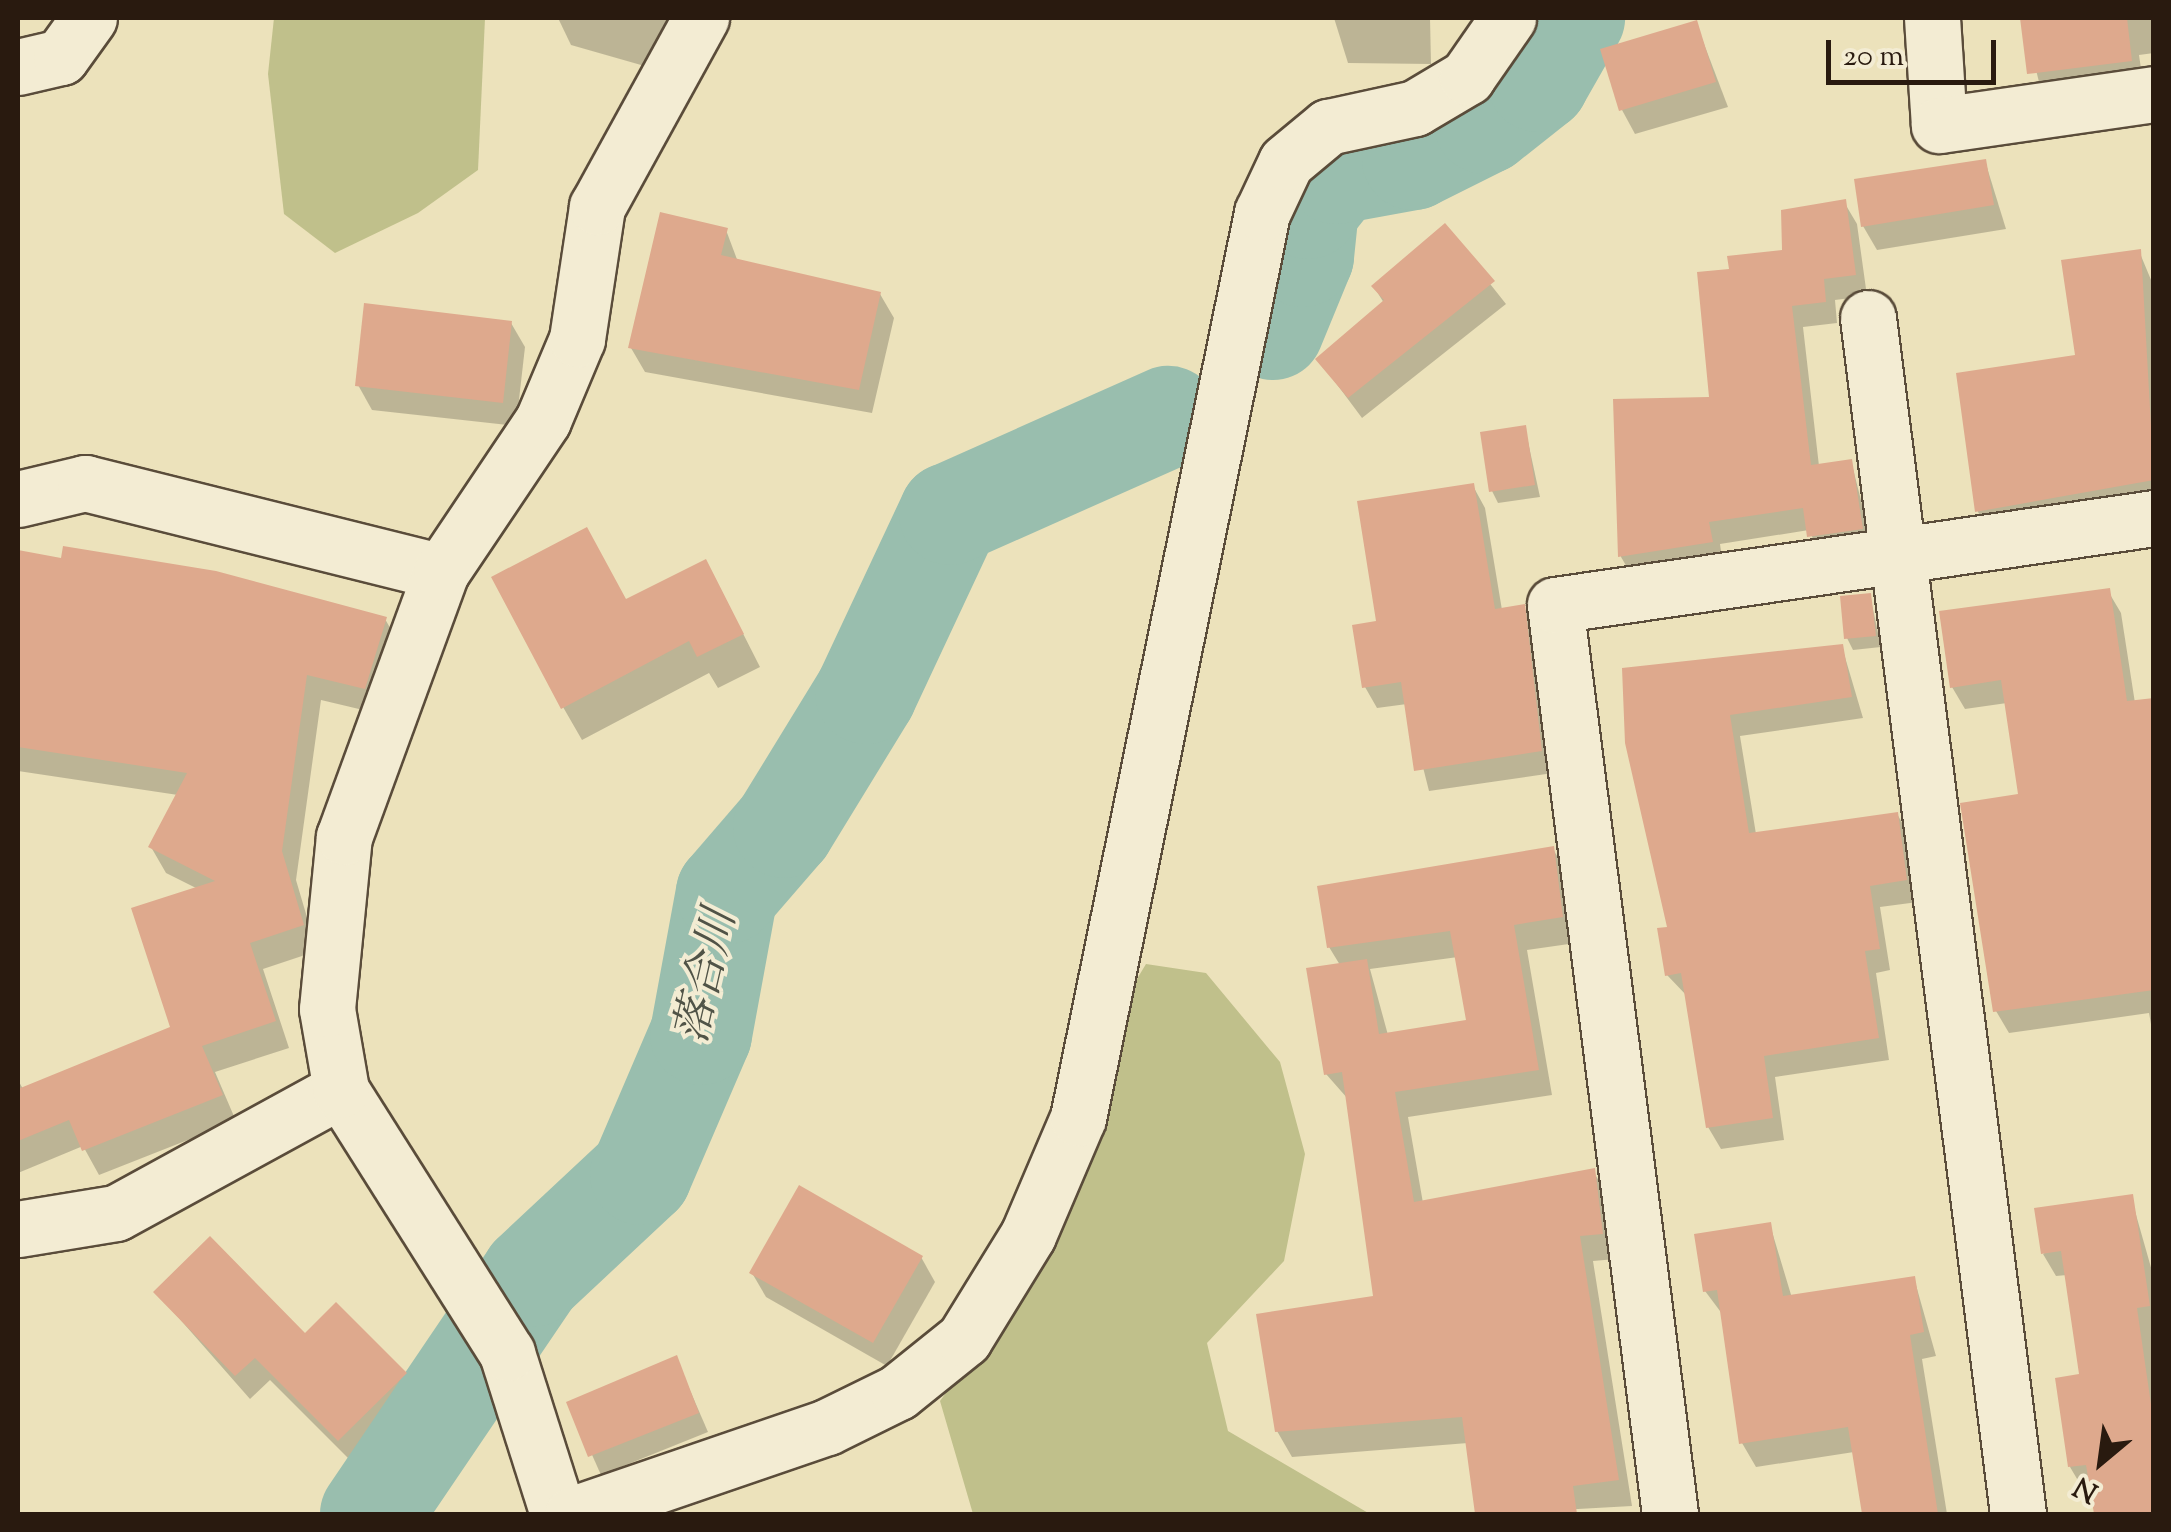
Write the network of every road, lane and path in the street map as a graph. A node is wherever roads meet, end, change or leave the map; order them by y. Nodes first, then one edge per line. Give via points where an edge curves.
1 (88, 18) edge
2 (701, 18) edge
3 (1508, 18) edge
4 (1932, 18) edge
5 (18, 66) edge
6 (2154, 94) edge
7 (1868, 318) dead end
8 (18, 500) edge
9 (2154, 518) edge
10 (1895, 556) junction
11 (441, 572) junction
12 (340, 1090) junction
13 (18, 1229) edge
14 (558, 1514) edge
15 (572, 1514) edge
16 (1670, 1514) edge
17 (2018, 1514) edge

1 - 5 street via 61,57
2 - 11 street via 597,207 576,339 543,420
3 - 15 street via 1467,78 1415,108 1328,127 1286,162 1262,213 1078,1118 1028,1235 973,1324 898,1392 828,1426
4 - 6 street via 1939,125
7 - 10 street
8 - 11 street via 86,483
9 - 10 street
10 - 16 street via 1555,606
10 - 17 street
11 - 12 street via 344,838 327,1010
12 - 13 street via 116,1213
12 - 14 street via 494,1331

